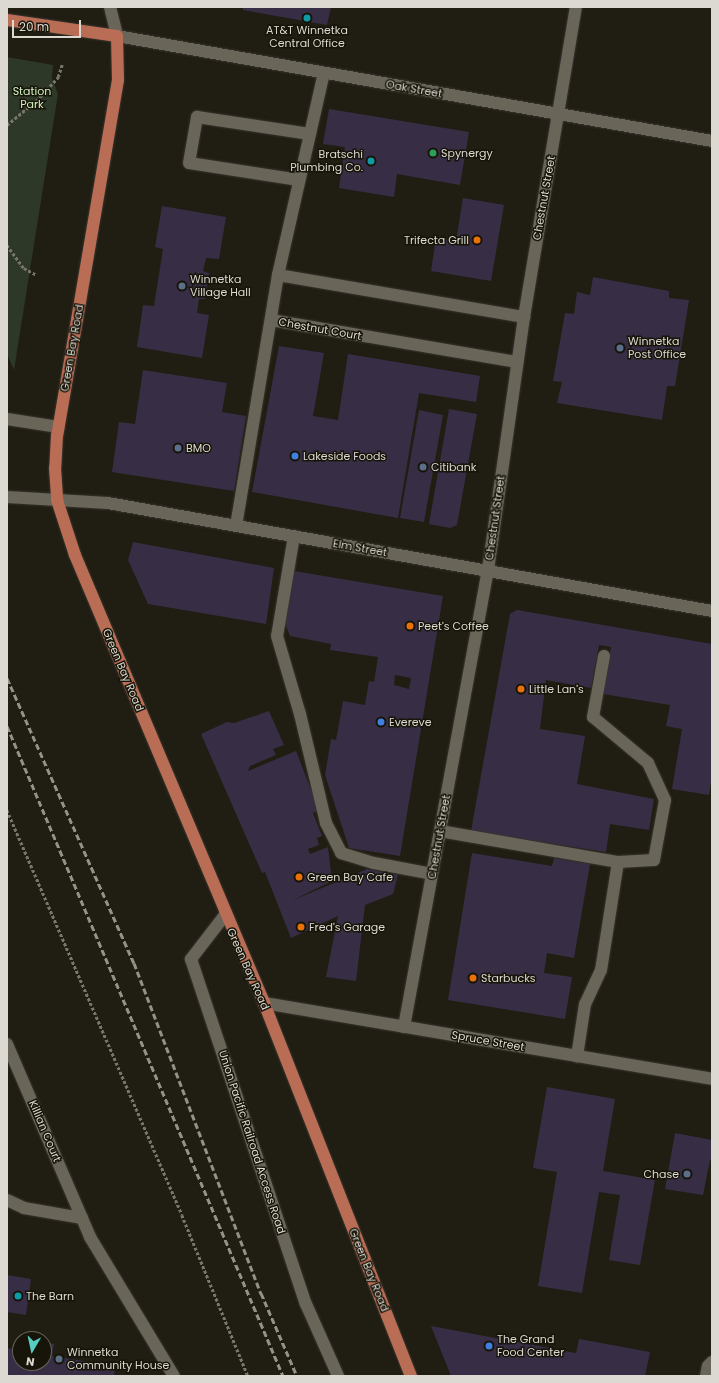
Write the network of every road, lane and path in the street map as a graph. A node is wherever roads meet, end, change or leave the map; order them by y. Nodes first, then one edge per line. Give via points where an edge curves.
1 (110, 7) edge
2 (576, 7) edge
3 (7, 20) edge
4 (117, 36) junction
5 (62, 65) dead end
6 (324, 73) junction
7 (558, 114) junction
8 (7, 124) edge
9 (310, 134) junction
10 (712, 141) edge
11 (299, 180) junction
12 (7, 245) edge
13 (35, 274) dead end
14 (278, 275) junction
15 (524, 317) junction
16 (271, 320) junction
17 (517, 362) junction
18 (7, 419) edge
19 (58, 427) junction
20 (7, 497) edge
21 (57, 500) junction
22 (236, 526) junction
23 (294, 536) junction
24 (488, 570) junction
25 (712, 611) edge
26 (604, 656) dead end
27 (7, 810) edge
28 (440, 831) junction
29 (618, 862) junction
30 (432, 874) junction
31 (225, 915) junction
32 (264, 1003) junction
33 (404, 1027) junction
34 (7, 1044) edge
35 (577, 1056) junction
36 (712, 1079) edge
37 (7, 1200) edge
38 (82, 1218) junction
39 (712, 1362) edge
40 (174, 1376) edge
41 (248, 1376) edge
42 (338, 1376) edge
43 (411, 1376) edge
44 (706, 1376) edge

1 - 4 street
2 - 7 street, Chestnut Street
3 - 4 main road
4 - 6 street, Oak Street
4 - 19 main road, Green Bay Road via 118,80
5 - 8 path via 58,77 36,101
6 - 7 street, Oak Street
6 - 9 street, Chestnut Court
7 - 10 street, Oak Street
7 - 15 street, Chestnut Street
9 - 11 street, Chestnut Court
9 - 11 street via 197,117 189,163
11 - 14 street, Chestnut Court
12 - 13 path via 24,268
14 - 15 street
14 - 16 street, Chestnut Court
15 - 17 street, Chestnut Street
16 - 17 street, Chestnut Court
16 - 22 street
17 - 24 street, Chestnut Street
18 - 19 street
19 - 21 main road, Green Bay Road via 55,468
20 - 21 street, Elm Street
21 - 22 street, Elm Street via 108,504
21 - 31 main road, Green Bay Road via 75,556
22 - 23 street, Elm Street
23 - 24 street, Elm Street
23 - 30 street via 278,636 326,823 341,853 374,863
24 - 25 street, Elm Street
24 - 28 street, Chestnut Street
26 - 29 street via 593,717 648,763 665,800 654,860
27 - 41 path via 182,1215
28 - 29 street
28 - 30 street, Chestnut Street
29 - 35 street via 601,970 585,1004
30 - 33 street, Chestnut Street
31 - 32 main road, Green Bay Road
31 - 42 street, Union Pacific Railroad Access Road via 191,959 306,1304
32 - 33 street, Spruce Street
32 - 43 main road, Green Bay Road
33 - 35 street, Spruce Street
34 - 38 street, Killian Court
35 - 36 street, Spruce Street
37 - 38 street via 24,1208
38 - 40 street, Killian Court via 90,1237
39 - 44 street via 708,1366

